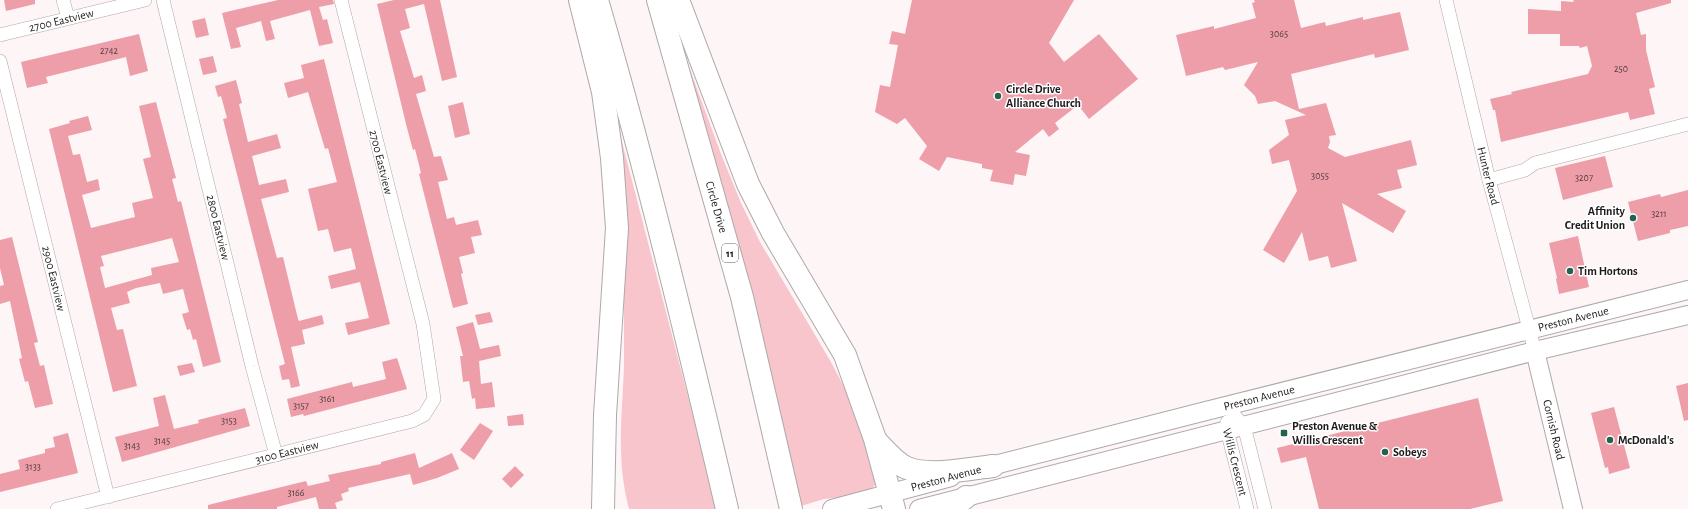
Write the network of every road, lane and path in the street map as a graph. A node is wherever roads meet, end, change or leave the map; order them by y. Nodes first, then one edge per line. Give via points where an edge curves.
1 (63, 0) edge
2 (145, 0) edge
3 (163, 0) edge
4 (341, 0) edge
5 (580, 0) edge
6 (597, 0) edge
7 (658, 0) edge
8 (678, 0) edge
9 (1446, 0) edge
10 (68, 18) junction
11 (0, 35) edge
12 (0, 61) edge
13 (1688, 124) edge
14 (1489, 180) junction
15 (1688, 290) edge
16 (1688, 315) edge
17 (423, 324) joint
18 (1529, 331) junction
19 (1535, 351) junction
20 (1226, 406) junction
21 (605, 415) junction
22 (1235, 428) junction
23 (875, 439) junction
24 (276, 455) junction
25 (993, 466) junction
26 (108, 497) junction
27 (892, 501) edge
28 (958, 503) edge
29 (57, 509) edge
30 (603, 509) edge
31 (616, 509) edge
32 (728, 509) edge
33 (791, 509) edge
34 (832, 509) edge
35 (919, 509) edge
36 (1247, 509) edge
37 (1265, 509) edge
38 (1573, 509) edge

1 - 10 street
2 - 10 street, 2700 Eastview
3 - 24 street, 2800 Eastview
4 - 17 street, 2700 Eastview
5 - 21 highway via 603,92 612,158 617,228
6 - 32 highway via 675,290
7 - 33 highway, Circle Drive / 11 via 742,297
8 - 23 highway via 748,184 773,233 845,355
9 - 14 street, Hunter Road
10 - 11 street, 2700 Eastview
12 - 26 street, 2900 Eastview
13 - 14 street via 1535,163 1524,170
14 - 18 street, Hunter Road
15 - 18 main road, Preston Avenue
16 - 19 main road, Preston Avenue
17 - 24 street, 3100 Eastview via 434,399 424,415 412,421
18 - 19 street, Hunter Road
18 - 20 main road, Preston Avenue
19 - 22 main road, Preston Avenue
19 - 38 main road, Cornish Road
20 - 22 street, Willis Crescent
20 - 25 main road, Preston Avenue
21 - 30 highway
21 - 31 highway
22 - 28 main road, Preston Avenue
22 - 36 street, Willis Crescent
22 - 37 street, Willis Crescent
23 - 25 highway via 895,460 908,469 948,471
23 - 27 highway
24 - 26 street, 3100 Eastview
25 - 27 main road, Preston Avenue
26 - 29 street, 3100 Eastview
27 - 34 main road, Preston Avenue
28 - 35 main road, Preston Avenue

